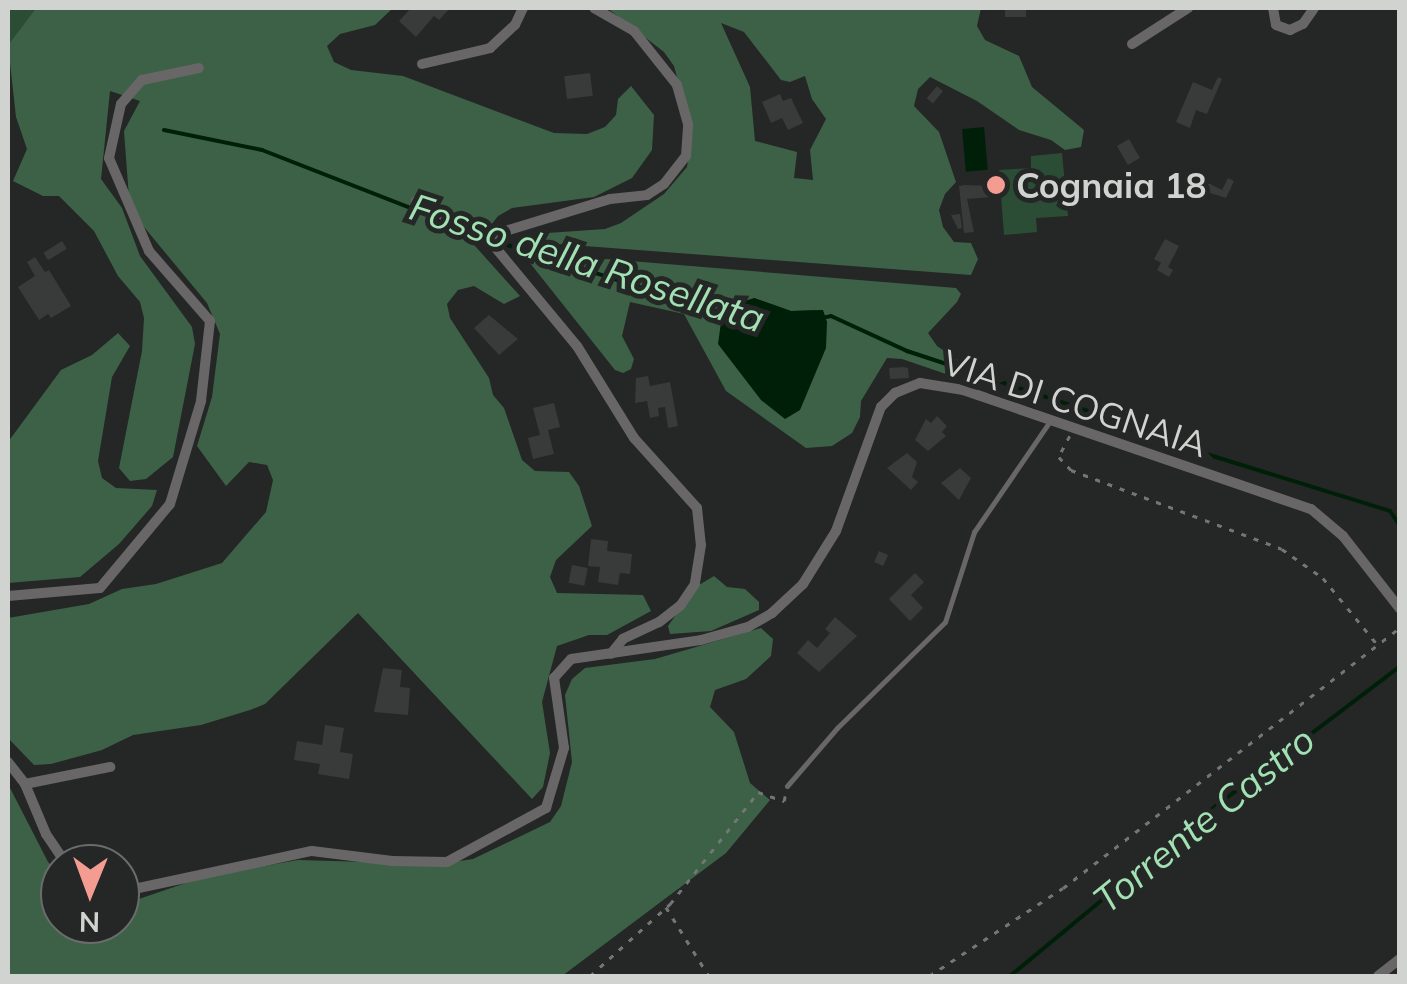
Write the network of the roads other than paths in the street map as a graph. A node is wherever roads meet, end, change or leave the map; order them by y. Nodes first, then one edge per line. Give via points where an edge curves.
1 (523, 8) edge
2 (594, 8) edge
3 (1188, 8) edge
4 (1273, 8) edge
5 (1314, 8) edge
6 (1132, 44) dead end
7 (422, 64) dead end
8 (200, 68) dead end
9 (416, 201) dead end
10 (490, 241) junction
11 (1050, 421) junction
12 (8, 596) edge
13 (1400, 609) edge
14 (611, 654) junction
15 (8, 762) edge
16 (110, 767) dead end
17 (25, 784) junction
18 (788, 786) road end
19 (53, 844) edge
20 (140, 888) edge
21 (1400, 959) edge
22 (1378, 976) edge

1 - 7 street via 490,48
2 - 10 street via 634,32 676,85 688,124 686,156 647,196 610,199
3 - 6 street
4 - 5 street via 1276,24 1290,30
8 - 12 street via 142,80 121,104 109,158 149,251 210,321 201,402 170,504 100,588
9 - 10 street
10 - 14 street via 577,346 634,438 697,508 695,584 680,605 623,639
11 - 13 street, VIA DI COGNAIA via 1312,509
11 - 14 street, VIA DI COGNAIA via 936,383 895,393 881,407 836,531 802,584 772,613 700,640
11 - 18 lane via 974,532 944,622 836,728
14 - 20 street, VIA DI COGNAIA via 571,659 554,678 564,748 546,808 447,862 312,850
15 - 17 street
16 - 17 street
17 - 19 street
21 - 22 street

